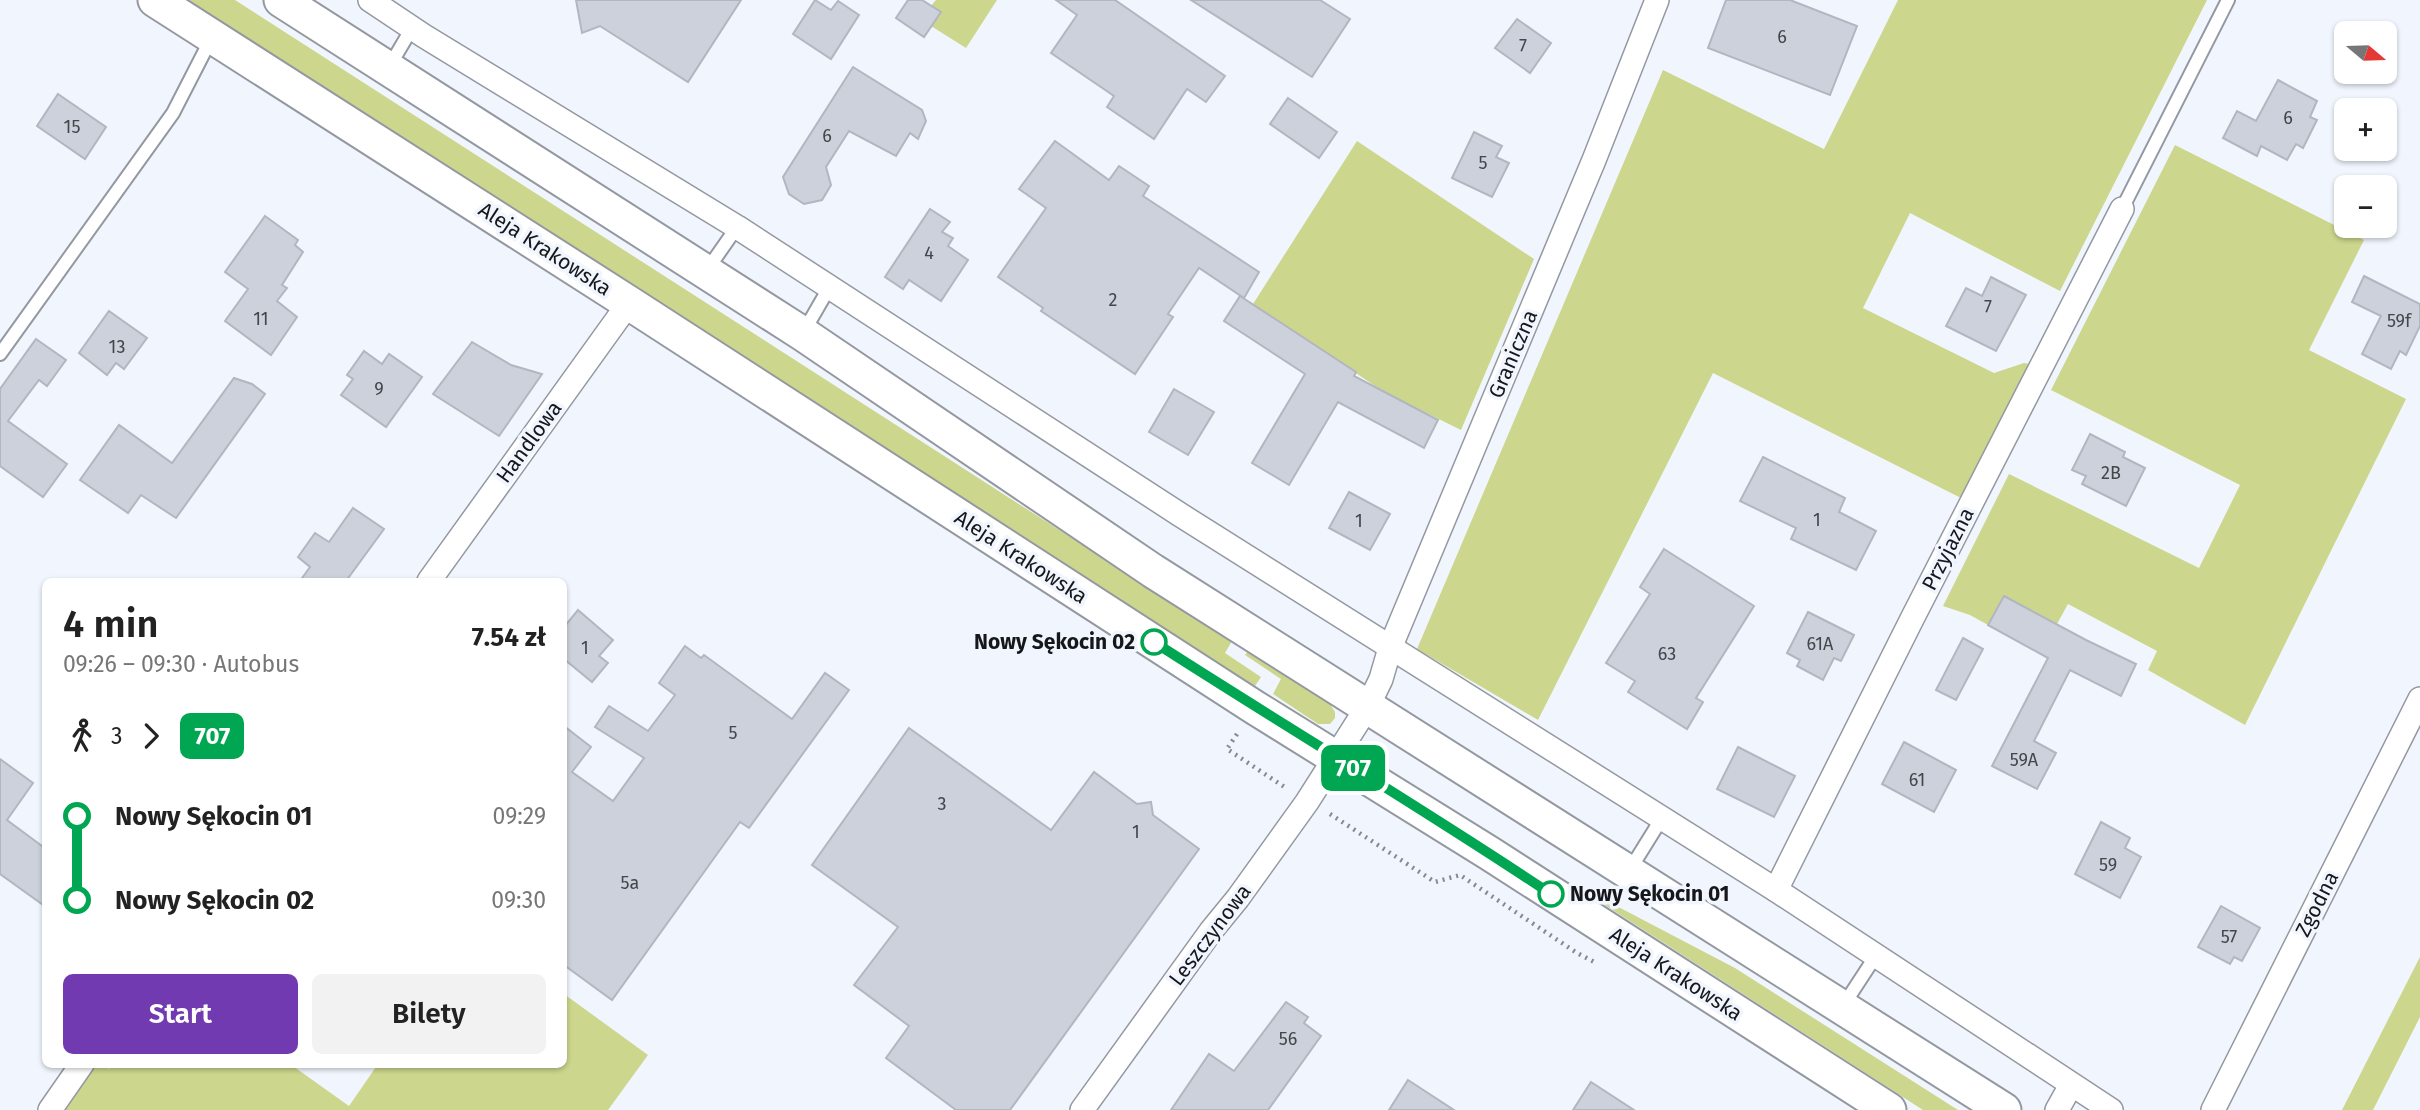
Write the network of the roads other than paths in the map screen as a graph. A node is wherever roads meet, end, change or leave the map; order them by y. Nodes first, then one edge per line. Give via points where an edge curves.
1 (155, 0) edge
2 (370, 0) edge
3 (1657, 0) edge
4 (2228, 0) edge
5 (295, 4) edge
6 (412, 28) junction
7 (212, 37) junction
8 (388, 69) junction
9 (2122, 209) joint
10 (737, 227) junction
11 (706, 271) junction
12 (829, 288) junction
13 (629, 303) junction
14 (803, 334) junction
15 (0, 354) edge
16 (431, 578) edge
17 (1391, 648) junction
18 (2420, 699) edge
19 (1368, 706) junction
20 (1336, 757) junction
21 (1662, 818) junction
22 (1629, 871) junction
23 (1776, 890) junction
24 (1875, 957) junction
25 (1843, 1006) junction
26 (79, 1068) edge
27 (2071, 1085) junction
28 (50, 1110) edge
29 (1082, 1110) edge
30 (1889, 1110) edge
31 (2004, 1110) edge
32 (2057, 1110) edge
33 (2111, 1110) edge
34 (2213, 1110) edge

1 - 7 main road, Aleja Krakowska
2 - 6 street
3 - 17 street, Graniczna
4 - 9 lane
5 - 8 main road
6 - 8 lane
6 - 10 street
7 - 13 main road, Aleja Krakowska
7 - 15 lane via 173,113
8 - 11 main road
9 - 23 street, Przyjazna
10 - 11 lane
10 - 12 street
11 - 14 main road
12 - 14 lane
12 - 17 street
13 - 16 street, Handlowa
13 - 20 main road, Aleja Krakowska
14 - 19 main road via 1153,571
17 - 19 street, Graniczna
17 - 21 street
18 - 34 street, Zgodna
19 - 20 street, Leszczynowa
19 - 22 main road
20 - 29 street, Leszczynowa
20 - 30 main road, Aleja Krakowska
21 - 22 lane
21 - 23 street
22 - 25 main road
23 - 24 street
24 - 25 lane
24 - 27 street
25 - 31 main road
26 - 28 street
27 - 32 street
27 - 33 street

